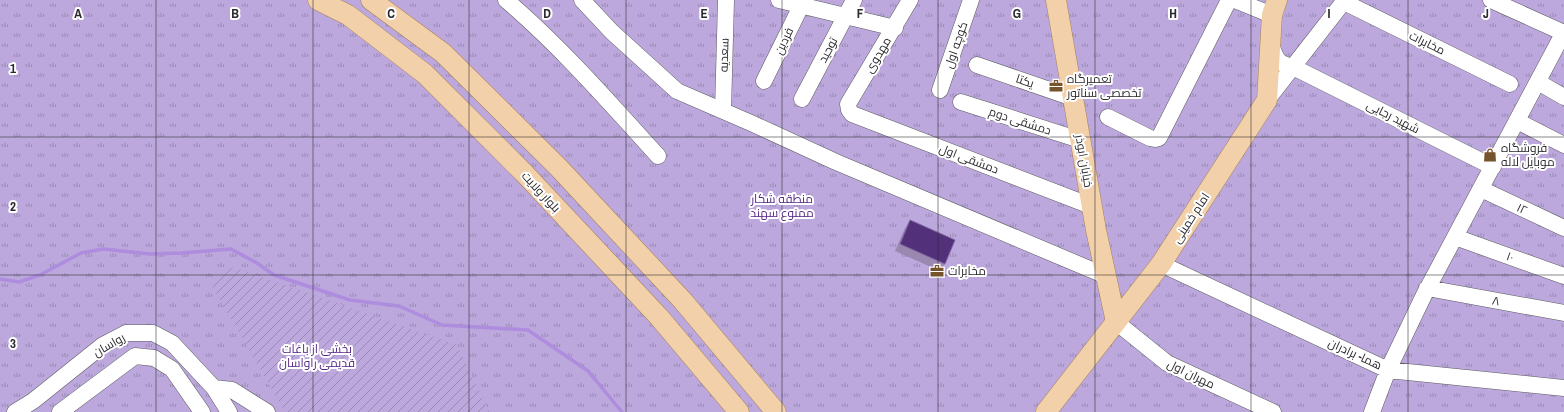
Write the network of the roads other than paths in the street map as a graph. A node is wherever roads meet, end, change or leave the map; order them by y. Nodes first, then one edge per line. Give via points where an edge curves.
1 (318, 0) edge
2 (372, 0) edge
3 (506, 0) edge
4 (582, 0) edge
5 (726, 0) edge
6 (779, 0) edge
7 (854, 0) edge
8 (910, 0) edge
9 (971, 0) edge
10 (1056, 0) edge
11 (1229, 0) edge
12 (1235, 0) edge
13 (1491, 0) edge
14 (1344, 1) edge
15 (803, 3) edge
16 (1275, 8) edge
17 (846, 16) junction
18 (895, 28) junction
19 (1564, 33) edge
20 (1271, 45) junction
21 (977, 65) dead end
22 (1293, 67) junction
23 (764, 81) dead end
24 (1538, 82) junction
25 (1510, 84) dead end
26 (940, 90) dead end
27 (1564, 97) edge
28 (1073, 98) junction
29 (802, 99) dead end
30 (1267, 100) junction
31 (961, 102) dead end
32 (849, 110) joint
33 (723, 111) junction
34 (1108, 117) dead end
35 (1517, 121) junction
36 (1080, 140) junction
37 (1564, 145) edge
38 (658, 156) dead end
39 (1493, 167) junction
40 (1481, 189) junction
41 (1091, 206) junction
42 (1564, 228) edge
43 (1455, 237) junction
44 (1161, 264) junction
45 (1106, 276) junction
46 (1564, 276) edge
47 (1427, 288) junction
48 (1564, 314) edge
49 (1116, 322) junction
50 (1388, 370) junction
51 (214, 388) junction
52 (1564, 388) edge
53 (15, 412) edge
54 (60, 412) edge
55 (202, 412) edge
56 (229, 412) edge
57 (267, 412) edge
58 (739, 412) edge
59 (776, 412) edge
60 (1046, 412) edge
61 (1273, 412) edge
62 (1372, 412) edge

1 - 58 main road, بلوار ولایت via 348,15 425,74 525,174 659,317
2 - 59 main road via 443,53 559,168 683,301
3 - 38 street via 589,81
4 - 33 street via 612,32 677,91
5 - 33 street, سعدیه
6 - 15 street
7 - 17 street, توحید
8 - 18 street, مهدوی
9 - 26 street, کوچه اول
10 - 28 main road, خیابان ابوذر
11 - 34 street via 1159,138 1150,138
12 - 16 street
13 - 19 street
14 - 22 street
14 - 25 street, مخابرات
15 - 17 street
15 - 23 street, فردین
16 - 20 main road, امام خمینی
17 - 18 street
17 - 29 street, توحید
18 - 32 street, مهدوی via 848,104
19 - 24 street
20 - 22 street, شهید رجایی via 1279,61
20 - 30 main road, امام خمینی
21 - 28 street, یکتا
22 - 30 street
22 - 39 street, شهید رجایی
24 - 27 street
24 - 35 street
28 - 36 main road, خیابان ابوذر
30 - 44 main road, امام خمینی
31 - 36 street, دمشقی دوم
32 - 41 street, دمشقی اول via 852,114
33 - 45 street via 836,162
35 - 37 street
35 - 39 street
36 - 41 main road, خیابان ابوذر
39 - 40 street
40 - 42 street, ۱۲
40 - 43 street
41 - 45 main road, خیابان ابوذر
43 - 46 street, ۱۰
43 - 47 street
44 - 49 main road, امام خمینی
44 - 50 street, هما- برادران
45 - 49 main road, خیابان ابوذر
47 - 48 street, ۸
47 - 50 street
49 - 60 main road, امام خمینی
49 - 61 street, مهران اول via 1166,363
50 - 52 street, هما- برادران
50 - 62 street
51 - 53 street, رواسان via 172,343 153,333 126,334 103,346
51 - 56 street, رواسان
51 - 57 street via 232,390
54 - 55 street via 135,356 154,358 172,369

